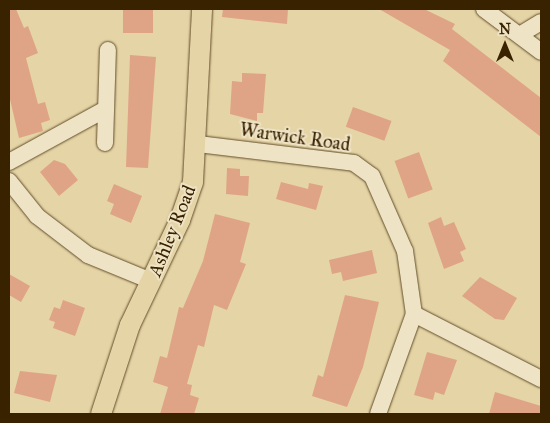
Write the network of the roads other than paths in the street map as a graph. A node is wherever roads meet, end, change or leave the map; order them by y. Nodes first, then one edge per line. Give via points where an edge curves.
1 (202, 9) edge
2 (484, 9) edge
3 (541, 22) edge
4 (521, 34) junction
5 (108, 50) dead end
6 (541, 52) edge
7 (104, 110) junction
8 (105, 143) dead end
9 (198, 144) junction
10 (9, 162) edge
11 (9, 181) edge
12 (151, 281) junction
13 (414, 314) junction
14 (541, 379) edge
15 (101, 414) edge
16 (378, 414) edge

1 - 9 main road, Ashley Road
2 - 4 street
3 - 4 street
4 - 6 street
5 - 7 street
7 - 8 street
7 - 10 street
9 - 12 main road, Ashley Road via 180,220
9 - 13 street, Warwick Road via 354,162 372,176 405,251
11 - 12 street via 37,216 88,256
12 - 15 main road, Ashley Road via 130,325
13 - 14 street
13 - 16 street, Warwick Road

